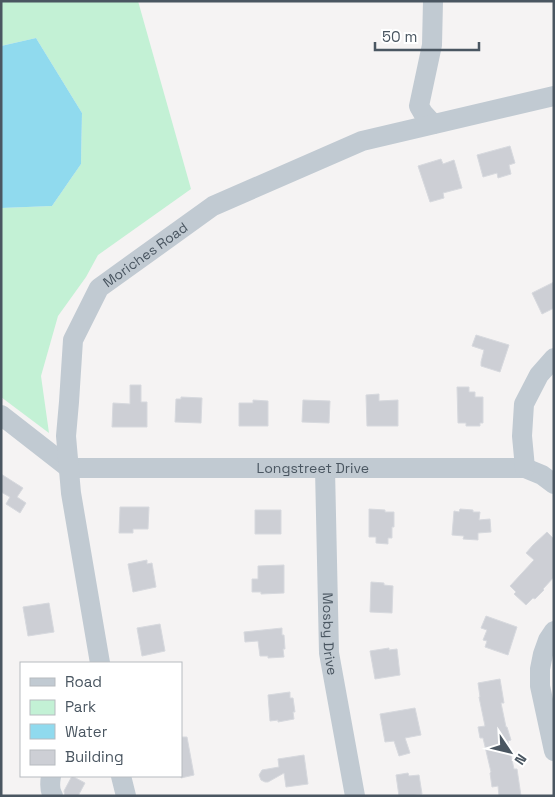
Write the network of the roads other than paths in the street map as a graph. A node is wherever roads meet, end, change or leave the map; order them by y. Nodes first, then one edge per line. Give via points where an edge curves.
1 (433, 1) edge
2 (554, 96) edge
3 (434, 124) junction
4 (554, 358) edge
5 (1, 415) edge
6 (69, 468) junction
7 (525, 468) junction
8 (325, 469) junction
9 (554, 484) edge
10 (554, 631) edge
11 (100, 662) edge
12 (554, 751) edge
13 (51, 777) edge
14 (121, 777) edge
15 (53, 796) edge
16 (126, 796) edge
17 (355, 796) edge

1 - 3 street via 432,45 418,106
2 - 3 street, Moriches Road
3 - 6 street, Moriches Road via 362,141 213,206 99,288 73,340 66,436
4 - 7 street via 539,376 524,404
5 - 6 street
6 - 8 street, Longstreet Drive
6 - 11 street, Moriches Road via 70,493
7 - 8 street, Longstreet Drive
7 - 9 street, Longstreet Drive
8 - 17 street, Mosby Drive via 329,653
10 - 12 street via 543,654 540,686
13 - 15 street
14 - 16 street

